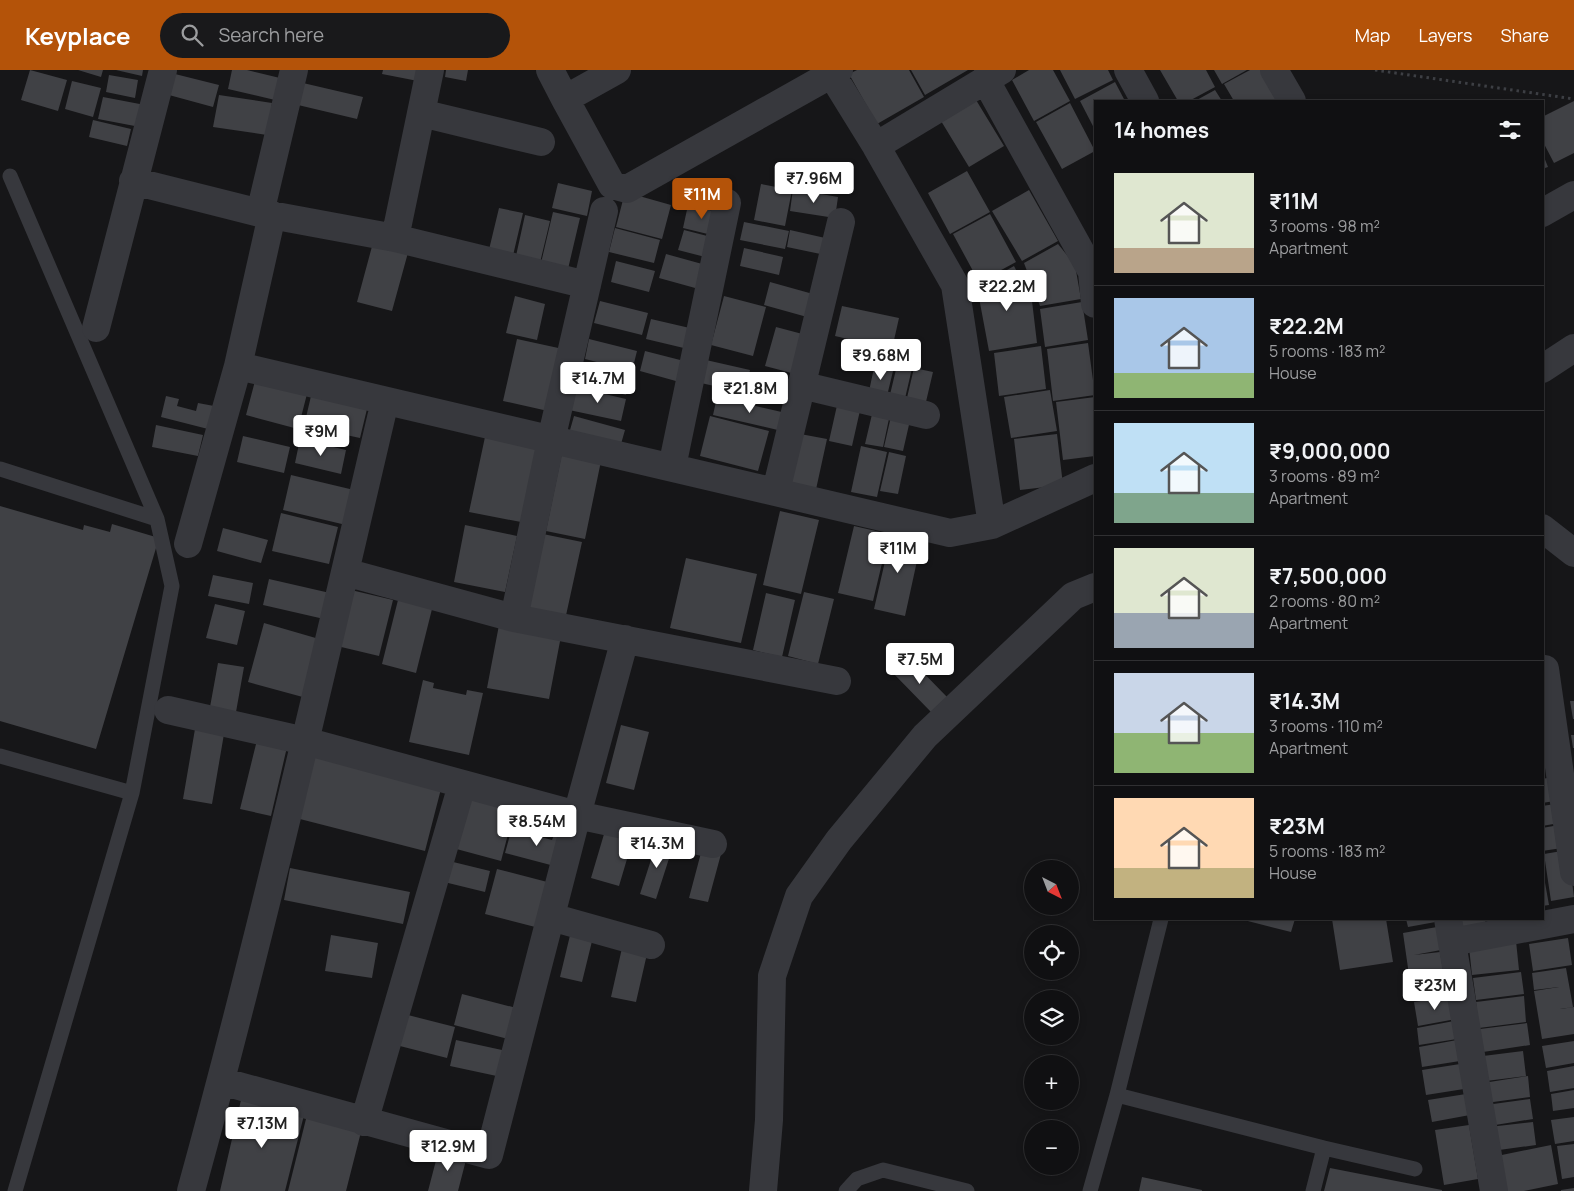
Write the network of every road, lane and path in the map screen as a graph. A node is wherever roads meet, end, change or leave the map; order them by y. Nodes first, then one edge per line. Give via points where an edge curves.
1 (163, 70) edge
2 (294, 70) edge
3 (430, 70) edge
4 (550, 70) edge
5 (617, 70) edge
6 (1128, 70) edge
7 (1274, 70) edge
8 (1375, 70) edge
9 (833, 71) edge
10 (994, 75) edge
11 (566, 99) junction
12 (1574, 99) edge
13 (1144, 100) edge
14 (1291, 100) edge
15 (421, 113) junction
16 (541, 142) dead end
17 (876, 146) junction
18 (10, 176) dead end
19 (133, 181) junction
20 (1574, 195) edge
21 (727, 203) dead end
22 (604, 211) dead end
23 (1544, 211) edge
24 (266, 214) junction
25 (841, 222) dead end
26 (395, 238) junction
27 (1093, 275) edge
28 (587, 285) junction
29 (1094, 290) edge
30 (96, 328) dead end
31 (1574, 348) edge
32 (238, 366) junction
33 (1544, 368) edge
34 (801, 385) junction
35 (385, 401) junction
36 (926, 415) dead end
37 (551, 440) junction
38 (672, 467) junction
39 (0, 469) edge
40 (1094, 478) edge
41 (776, 491) junction
42 (158, 519) junction
43 (992, 525) junction
44 (1544, 530) edge
45 (188, 544) dead end
46 (1574, 553) edge
47 (345, 572) junction
48 (1094, 588) edge
49 (514, 618) junction
50 (625, 639) junction
51 (1546, 668) dead end
52 (837, 681) dead end
53 (168, 710) dead end
54 (305, 742) junction
55 (0, 756) edge
56 (462, 785) junction
57 (132, 793) junction
58 (577, 815) junction
59 (712, 844) dead end
60 (1574, 872) edge
61 (551, 918) junction
62 (1574, 919) edge
63 (1161, 920) edge
64 (1450, 930) edge
65 (651, 945) dead end
66 (221, 1081) junction
67 (1117, 1096) junction
68 (364, 1122) junction
69 (1324, 1148) junction
70 (1415, 1169) dead end
71 (15, 1191) edge
72 (191, 1191) edge
73 (763, 1191) edge
74 (846, 1191) edge
75 (968, 1191) edge
76 (1090, 1191) edge
77 (1313, 1191) edge
78 (1494, 1191) edge

1 - 19 street
2 - 24 street
3 - 15 street
4 - 11 street
5 - 11 street
6 - 13 street
7 - 14 street
8 - 12 path
9 - 11 street via 627,189 612,185
9 - 17 street
10 - 17 street
10 - 27 street
15 - 16 street
15 - 26 street
17 - 43 street via 955,285
18 - 42 lane
19 - 24 street
19 - 30 street
20 - 23 street
21 - 38 street
22 - 28 street
24 - 26 street
24 - 32 street
25 - 34 street
26 - 28 street
27 - 29 street
28 - 37 street
31 - 33 street
32 - 35 street
32 - 45 street
34 - 36 street
34 - 41 street
35 - 37 street
35 - 47 street
37 - 38 street
37 - 49 street
38 - 41 street
39 - 42 lane
40 - 43 street
41 - 43 street via 950,532
42 - 57 lane via 172,586
44 - 46 street
47 - 49 street
47 - 54 street
48 - 73 street via 1073,596 925,736 839,840 800,896 772,976 769,1120
49 - 50 street
50 - 52 street
50 - 58 street
51 - 60 street
53 - 54 street
54 - 56 street
54 - 66 street
55 - 57 lane
56 - 58 street
56 - 68 street
57 - 71 lane
58 - 59 street
58 - 61 street
61 - 65 street
61 - 68 street via 489,1155
62 - 64 street
63 - 67 lane
64 - 78 street
66 - 68 street
66 - 72 street
67 - 69 lane
67 - 76 lane
69 - 70 lane
69 - 77 lane
74 - 75 lane via 857,1179 883,1170

